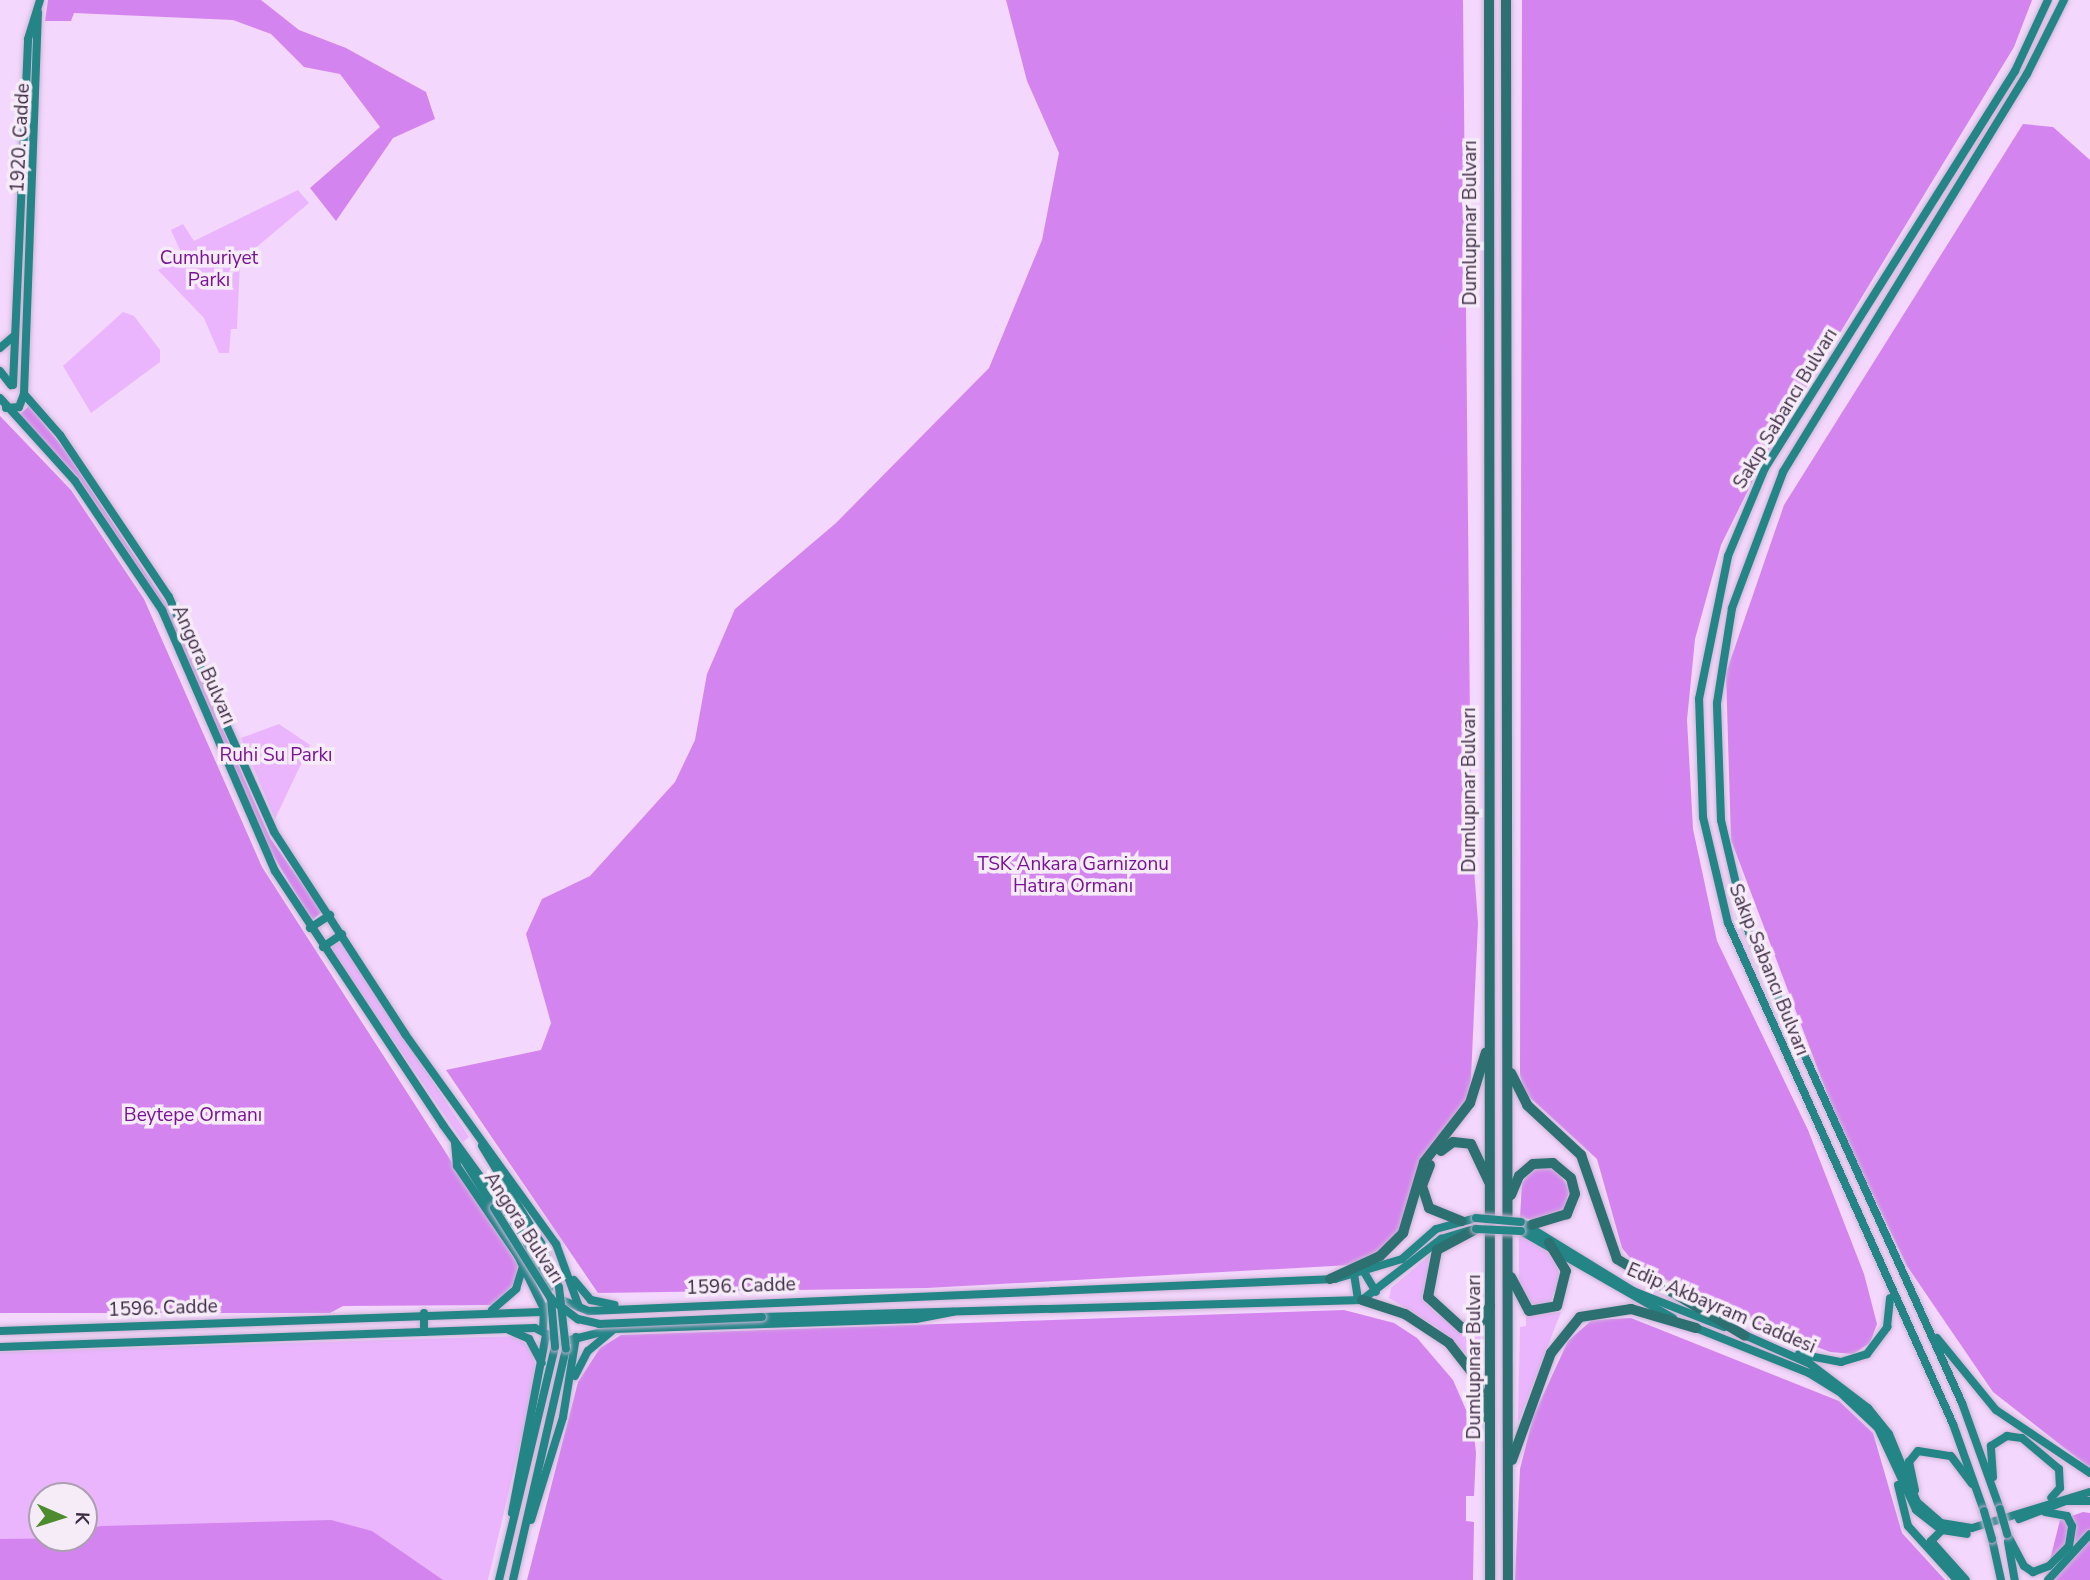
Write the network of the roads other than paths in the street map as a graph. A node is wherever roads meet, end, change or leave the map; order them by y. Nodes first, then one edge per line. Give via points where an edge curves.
1 (40, 0) edge
2 (1489, 0) edge
3 (1506, 0) edge
4 (2048, 0) edge
5 (2064, 0) edge
6 (38, 12) junction
7 (25, 114) junction
8 (37, 115) junction
9 (24, 126) junction
10 (37, 126) junction
11 (17, 272) junction
12 (29, 272) junction
13 (17, 283) junction
14 (29, 284) junction
15 (14, 336) junction
16 (0, 348) edge
17 (0, 371) edge
18 (12, 385) junction
19 (24, 394) junction
20 (1, 401) edge
21 (330, 915) junction
22 (310, 928) junction
23 (342, 934) junction
24 (323, 947) junction
25 (1490, 1024) junction
26 (1508, 1067) junction
27 (479, 1140) junction
28 (455, 1143) junction
29 (1492, 1191) junction
30 (1508, 1209) junction
31 (1461, 1221) junction
32 (1476, 1224) junction
33 (1532, 1225) junction
34 (1521, 1226) junction
35 (1549, 1243) junction
36 (522, 1264) junction
37 (1508, 1266) junction
38 (1364, 1272) junction
39 (1354, 1274) junction
40 (570, 1275) junction
41 (1330, 1279) junction
42 (1888, 1288) junction
43 (537, 1290) junction
44 (1377, 1292) junction
45 (1360, 1300) junction
46 (1492, 1303) junction
47 (662, 1306) junction
48 (641, 1307) junction
49 (543, 1310) junction
50 (488, 1312) junction
51 (579, 1312) junction
52 (953, 1312) junction
53 (424, 1313) junction
54 (434, 1313) junction
55 (1928, 1326) junction
56 (499, 1328) junction
57 (663, 1328) junction
58 (1696, 1328) junction
59 (614, 1329) junction
60 (0, 1331) edge
61 (424, 1332) junction
62 (436, 1332) junction
63 (544, 1332) junction
64 (577, 1335) junction
65 (1745, 1336) junction
66 (0, 1347) edge
67 (1775, 1348) junction
68 (543, 1368) junction
69 (569, 1388) junction
70 (1493, 1443) junction
71 (1893, 1462) junction
72 (2090, 1473) edge
73 (1508, 1474) junction
74 (2090, 1492) edge
75 (1979, 1494) junction
76 (2090, 1501) edge
77 (1998, 1505) junction
78 (1923, 1508) junction
79 (2011, 1519) junction
80 (1942, 1530) junction
81 (2007, 1534) junction
82 (2090, 1534) edge
83 (522, 1542) junction
84 (1993, 1543) junction
85 (508, 1544) junction
86 (499, 1580) edge
87 (513, 1580) edge
88 (1490, 1580) edge
89 (1508, 1580) edge
90 (1957, 1580) edge
91 (1966, 1580) edge
92 (1994, 1580) edge
93 (2001, 1580) edge
94 (2015, 1580) edge
95 (2048, 1580) edge

1 - 6 main road, 1920. Cadde
2 - 25 highway, Dumlupınar Bulvarı
3 - 26 highway, Dumlupınar Bulvarı
4 - 42 main road, Sakıp Sabancı Bulvarı via 2015,71 1765,468 1728,556 1702,664 1703,817 1728,923
5 - 55 main road, Sakıp Sabancı Bulvarı via 2027,74 1783,472 1747,558 1720,662 1716,762 1731,876 1770,989
6 - 7 main road, 1920. Cadde via 28,39
6 - 8 main road, 1920. Cadde
7 - 8 main road
7 - 9 main road, 1920. Cadde
8 - 10 main road, 1920. Cadde
9 - 10 main road
9 - 11 main road, 1920. Cadde
10 - 12 main road, 1920. Cadde
11 - 12 main road
11 - 13 main road, 1920. Cadde
12 - 14 main road, 1920. Cadde
13 - 14 main road
13 - 15 main road, 1920. Cadde
14 - 19 main road, 1920. Cadde
15 - 16 main road
15 - 18 main road, 1920. Cadde
17 - 18 main road, Angora Bulvarı
18 - 19 main road, Angora Bulvarı
18 - 20 main road
19 - 20 main road via 19,407
19 - 21 main road, Angora Bulvarı via 60,435 181,618 274,832
20 - 22 main road, Angora Bulvarı via 75,481 162,610 261,842
21 - 22 main road
21 - 23 main road, Angora Bulvarı
22 - 24 main road, Angora Bulvarı
23 - 24 main road
23 - 27 main road, Angora Bulvarı
24 - 28 main road, Angora Bulvarı
25 - 29 highway, Dumlupınar Bulvarı
25 - 41 highway via 1477,1089 1424,1163 1403,1233 1380,1255
26 - 30 highway, Dumlupınar Bulvarı
26 - 65 highway via 1527,1105 1581,1155 1616,1259
27 - 40 main road, Angora Bulvarı via 540,1221
27 - 83 main road, Angora Bulvarı, bridge via 541,1243 559,1287 566,1349
28 - 36 main road, Angora Bulvarı via 457,1166
28 - 51 main road, Angora Bulvarı, bridge via 551,1298
28 - 85 main road, Angora Bulvarı, bridge via 522,1234 549,1289 555,1347
29 - 31 highway via 1471,1144 1444,1146 1427,1168 1423,1192 1436,1213
29 - 46 highway, Dumlupınar Bulvarı
30 - 33 highway via 1529,1165 1560,1167 1574,1186 1571,1208 1552,1224
30 - 37 highway, Dumlupınar Bulvarı
31 - 32 main road, 1596. Cadde
31 - 38 main road, 1596. Cadde via 1428,1233 1402,1259
32 - 34 main road, bridge
32 - 44 main road, 1596. Cadde via 1441,1239
32 - 46 highway via 1437,1250 1429,1297 1462,1328 1480,1322
33 - 34 main road, Edip Akbayram Caddesi
33 - 65 main road, Edip Akbayram Caddesi via 1633,1291
34 - 35 main road, Edip Akbayram Caddesi
35 - 37 highway via 1567,1284 1550,1311 1522,1305
35 - 58 main road, Edip Akbayram Caddesi via 1627,1296
36 - 43 main road, Angora Bulvarı
36 - 50 main road via 516,1289
37 - 73 highway, Dumlupınar Bulvarı
38 - 39 main road, 1596. Cadde
38 - 44 main road
39 - 41 main road, 1596. Cadde
39 - 45 main road
40 - 43 main road via 557,1293
40 - 48 main road via 596,1303
40 - 51 main road, Angora Bulvarı
41 - 47 main road, 1596. Cadde
42 - 67 main road via 1887,1327 1861,1357 1827,1362
42 - 75 main road, Sakıp Sabancı Bulvarı via 1953,1424
43 - 49 main road, Angora Bulvarı
44 - 45 main road, 1596. Cadde
45 - 52 main road, 1596. Cadde
45 - 70 highway via 1419,1321 1455,1350 1481,1388
46 - 70 highway, Dumlupınar Bulvarı
47 - 48 main road, 1596. Cadde
47 - 57 main road via 649,1316
48 - 51 main road, 1596. Cadde
49 - 50 main road, 1596. Cadde
49 - 51 main road, 1596. Cadde via 559,1299
49 - 63 main road, Angora Bulvarı
50 - 54 main road, 1596. Cadde
51 - 52 main road, 1596. Cadde, bridge via 598,1324
51 - 64 main road
52 - 57 main road, 1596. Cadde via 916,1319
53 - 54 main road, 1596. Cadde
53 - 60 main road, 1596. Cadde
53 - 61 main road
54 - 62 main road via 443,1323
55 - 72 main road via 1996,1410
55 - 77 main road, Sakıp Sabancı Bulvarı
56 - 62 main road, 1596. Cadde
56 - 63 main road, 1596. Cadde
56 - 68 main road via 529,1339
57 - 59 main road, 1596. Cadde
58 - 71 main road, Edip Akbayram Caddesi via 1833,1388 1878,1427
58 - 73 highway via 1631,1308 1580,1317 1551,1353
59 - 64 main road, 1596. Cadde
59 - 69 main road via 588,1351
61 - 62 main road, 1596. Cadde
61 - 66 main road, 1596. Cadde
63 - 64 main road, 1596. Cadde via 562,1342
63 - 68 main road, Angora Bulvarı
64 - 69 main road
65 - 67 main road, Edip Akbayram Caddesi
67 - 78 main road, Edip Akbayram Caddesi via 1817,1368 1876,1416
68 - 85 main road, Angora Bulvarı
69 - 83 main road
70 - 88 highway, Dumlupınar Bulvarı
71 - 80 main road, Edip Akbayram Caddesi via 1916,1510
71 - 90 main road via 1909,1526
73 - 89 highway, Dumlupınar Bulvarı
74 - 79 main road
75 - 78 main road via 1951,1456 1918,1451 1909,1469
75 - 84 main road, Sakıp Sabancı Bulvarı, bridge
76 - 79 main road via 2066,1501
77 - 79 main road via 1989,1456 1995,1441 2022,1438 2055,1463 2061,1482 2056,1493
77 - 81 main road, Sakıp Sabancı Bulvarı, bridge
78 - 79 main road via 1959,1528
79 - 80 main road via 1970,1534
79 - 81 main road via 2062,1514 2072,1526 2069,1546 2034,1572
80 - 91 main road via 1931,1541
81 - 94 main road, Sakıp Sabancı Bulvarı
82 - 95 main road
83 - 87 main road
84 - 92 main road
84 - 93 main road, Sakıp Sabancı Bulvarı
85 - 86 main road

